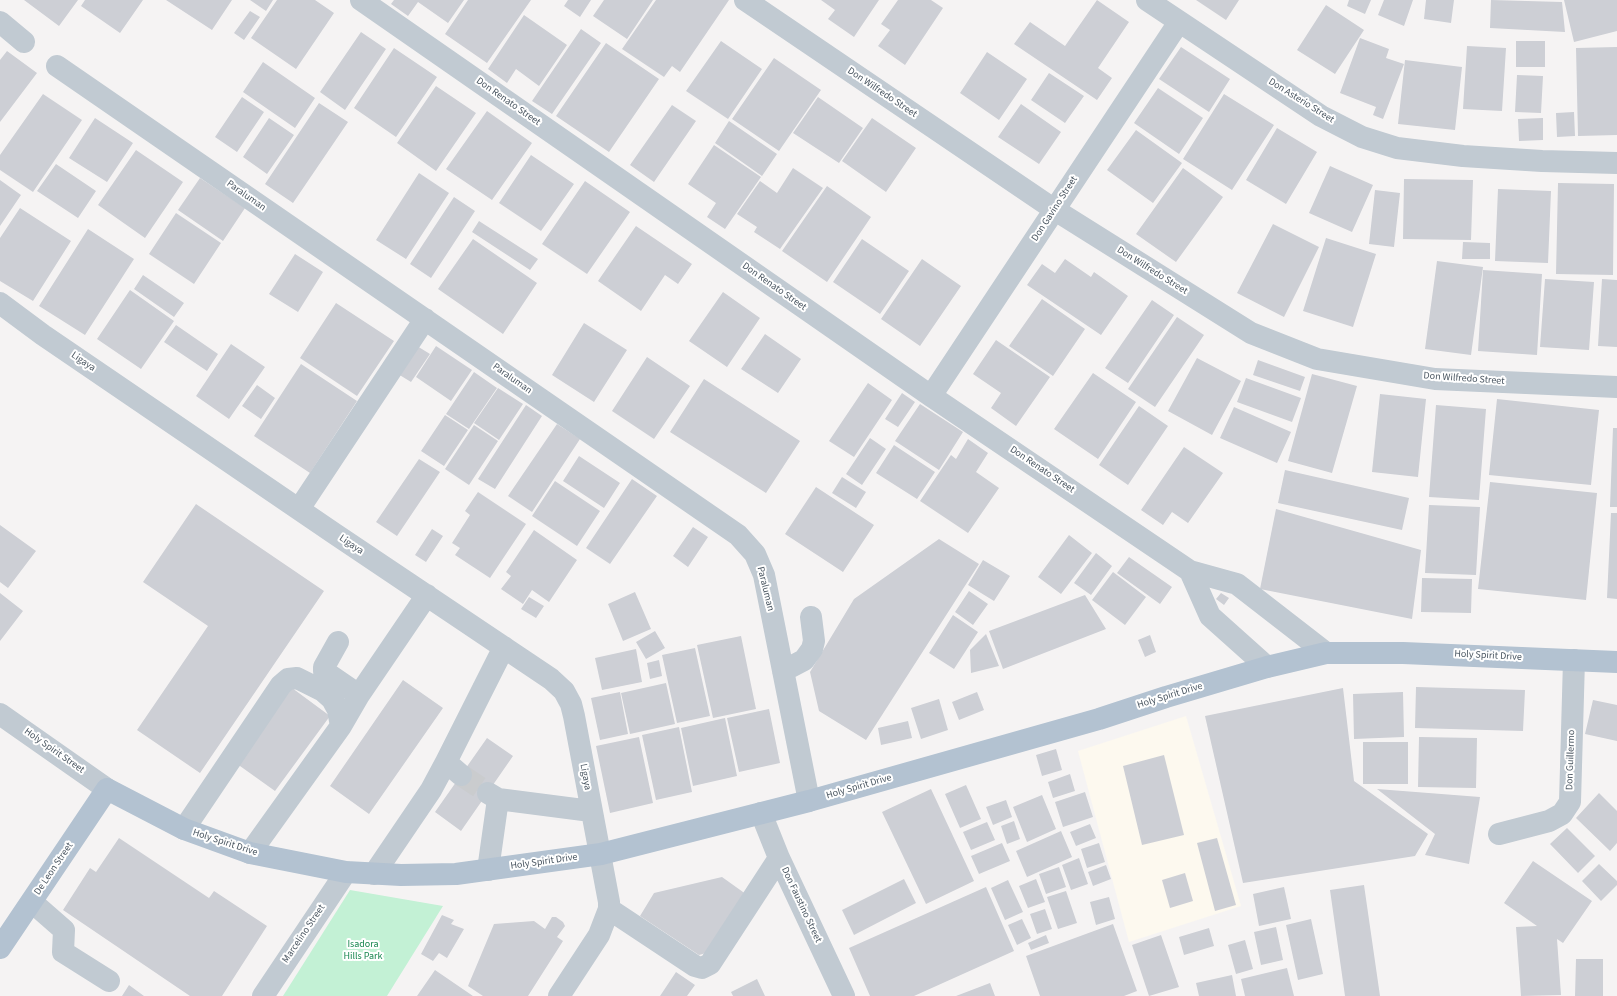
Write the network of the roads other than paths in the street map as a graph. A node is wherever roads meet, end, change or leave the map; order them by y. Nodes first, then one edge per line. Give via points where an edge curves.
1 (360, 0) edge
2 (745, 0) edge
3 (1147, 0) edge
4 (0, 22) edge
5 (1179, 22) junction
6 (24, 42) dead end
7 (57, 66) dead end
8 (1617, 163) edge
9 (1055, 210) junction
10 (0, 303) edge
11 (425, 319) junction
12 (1617, 387) edge
13 (931, 396) junction
14 (299, 509) junction
15 (1190, 570) junction
16 (426, 595) junction
17 (811, 616) dead end
18 (338, 642) dead end
19 (504, 647) junction
20 (1326, 653) junction
21 (1574, 660) junction
22 (1617, 662) edge
23 (1267, 667) junction
24 (783, 671) junction
25 (359, 695) junction
26 (0, 714) edge
27 (341, 726) junction
28 (107, 789) junction
29 (809, 801) junction
30 (591, 811) junction
31 (761, 813) junction
32 (184, 829) junction
33 (1499, 834) dead end
34 (250, 853) junction
35 (601, 854) junction
36 (779, 858) junction
37 (488, 870) junction
38 (346, 872) junction
39 (374, 874) junction
40 (32, 902) junction
41 (609, 909) junction
42 (0, 948) edge
43 (109, 981) dead end
44 (263, 996) edge
45 (559, 996) edge
46 (844, 996) edge

1 - 13 street, Don Renato Street
2 - 9 street, Don Wilfredo Street
3 - 5 street, Don Asterio Street
4 - 6 street
5 - 8 street, Don Asterio Street via 1321,116 1362,137 1397,148 1463,156
5 - 9 street, Don Gavino Street
7 - 11 street, Paraluman
9 - 12 street, Don Wilfredo Street via 1251,333 1317,359 1435,379
9 - 13 street, Don Gavino Street
10 - 14 street, Ligaya
11 - 14 street
11 - 24 street, Paraluman via 738,535 755,554 764,576
13 - 15 street, Don Renato Street
14 - 16 street, Ligaya
15 - 20 street, Don Renato Street via 1237,584
15 - 23 street via 1210,616
16 - 19 street, Ligaya
16 - 25 street
17 - 24 street via 814,641 812,649 804,660
18 - 25 street via 324,671
19 - 30 street, Ligaya via 552,679 564,691 571,704
19 - 39 street via 453,769 431,790
20 - 21 main road, Holy Spirit Drive via 1403,652
20 - 23 main road, Holy Spirit Drive
21 - 22 main road, Holy Spirit Drive
21 - 33 street, Don Guillermo via 1570,802 1562,814 1549,821
23 - 29 main road, Holy Spirit Drive via 1099,719
24 - 29 street, Paraluman
25 - 27 street
26 - 28 street, Holy Spirit Street
27 - 32 street via 338,710 324,691 297,678 288,679 281,685
27 - 34 street
28 - 32 main road, Holy Spirit Drive
28 - 40 main road, De Leon Street
29 - 31 main road, Holy Spirit Drive
30 - 35 street, Ligaya
30 - 37 street via 493,796
31 - 35 main road, Holy Spirit Drive
31 - 36 street, Don Faustino Street
32 - 34 main road, Holy Spirit Drive
34 - 38 main road, Holy Spirit Drive
35 - 37 main road, Holy Spirit Drive
35 - 41 street, Ligaya
36 - 41 street via 710,964 702,968 695,966
36 - 46 street, Don Faustino Street
37 - 39 main road, Holy Spirit Drive via 448,874
38 - 39 main road, Holy Spirit Drive
38 - 44 street, Marcelino Street
40 - 42 main road, De Leon Street
40 - 43 street via 64,930 63,952
41 - 45 street via 599,935

